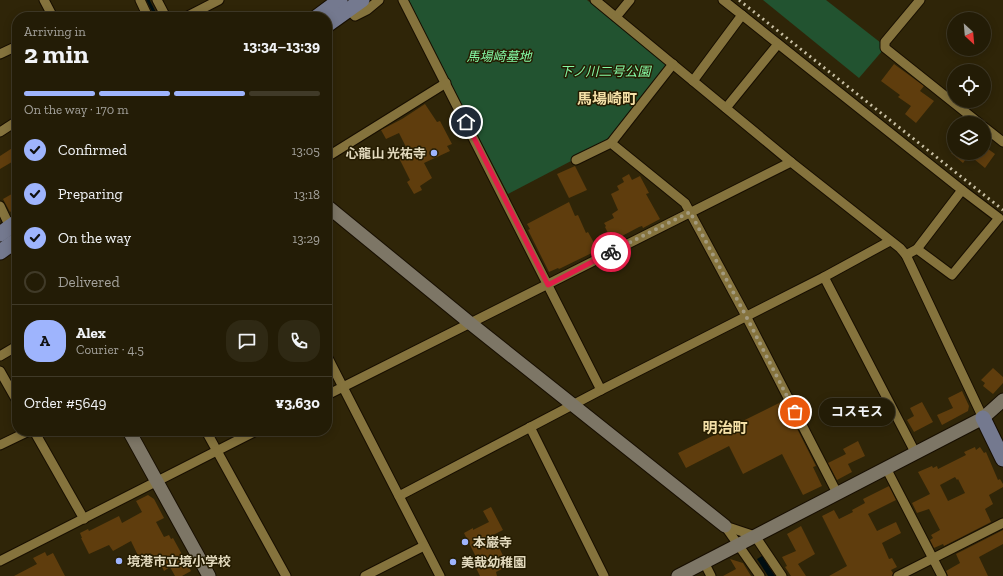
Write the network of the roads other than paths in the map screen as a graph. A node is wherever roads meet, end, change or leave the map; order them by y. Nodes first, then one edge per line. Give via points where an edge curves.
1 (44, 0) edge
2 (140, 0) edge
3 (157, 0) edge
4 (218, 0) edge
5 (362, 0) edge
6 (379, 0) edge
7 (403, 0) edge
8 (595, 0) edge
9 (630, 0) edge
10 (723, 0) edge
11 (920, 0) edge
12 (344, 5) edge
13 (50, 12) edge
14 (146, 12) edge
15 (163, 12) edge
16 (195, 12) edge
17 (328, 12) edge
18 (742, 15) junction
19 (616, 17) junction
20 (332, 19) edge
21 (778, 44) junction
22 (12, 48) edge
23 (0, 54) edge
24 (673, 64) junction
25 (693, 80) junction
26 (446, 83) junction
27 (726, 108) junction
28 (970, 116) edge
29 (12, 124) edge
30 (0, 132) edge
31 (991, 133) edge
32 (1003, 142) edge
33 (611, 143) junction
34 (332, 154) edge
35 (576, 160) dead end
36 (791, 162) junction
37 (962, 190) junction
38 (0, 206) edge
39 (332, 210) edge
40 (690, 212) junction
41 (1001, 220) edge
42 (11, 229) edge
43 (890, 241) junction
44 (12, 244) edge
45 (917, 249) junction
46 (0, 252) edge
47 (906, 255) junction
48 (824, 277) junction
49 (548, 285) junction
50 (746, 316) junction
51 (470, 323) junction
52 (12, 349) edge
53 (0, 356) edge
54 (332, 365) edge
55 (0, 371) edge
56 (343, 386) junction
57 (601, 390) junction
58 (12, 392) edge
59 (332, 392) edge
60 (1003, 400) edge
61 (573, 405) junction
62 (983, 418) junction
63 (530, 427) junction
64 (19, 436) edge
65 (37, 436) edge
66 (132, 436) edge
67 (209, 436) edge
68 (246, 436) edge
69 (0, 445) edge
70 (217, 451) junction
71 (915, 452) junction
72 (1003, 459) edge
73 (886, 468) junction
74 (157, 482) junction
75 (837, 493) junction
76 (400, 496) junction
77 (84, 519) junction
78 (1003, 523) edge
79 (725, 526) junction
80 (755, 536) junction
81 (738, 544) junction
82 (424, 546) junction
83 (933, 558) junction
84 (0, 561) edge
85 (704, 562) junction
86 (209, 576) edge
87 (286, 576) edge
88 (365, 576) edge
89 (440, 576) edge
90 (604, 576) edge
91 (678, 576) edge
92 (711, 576) edge
93 (760, 576) edge
94 (782, 576) edge
95 (898, 576) edge
96 (942, 576) edge

1 - 13 street
2 - 14 street
3 - 15 street
4 - 16 street
5 - 12 main road
6 - 12 street via 355,16
7 - 26 street
8 - 19 street
9 - 19 street
10 - 18 street
11 - 28 street via 885,42 885,48
12 - 17 main road
12 - 20 main road
18 - 21 street
18 - 25 street
19 - 24 street
21 - 27 street
21 - 37 street
22 - 23 street
24 - 25 street
24 - 33 street
25 - 27 street
26 - 34 street
26 - 49 street
27 - 36 street
29 - 30 street
31 - 32 street
33 - 35 street
33 - 40 street via 685,203
36 - 40 street
36 - 43 street
37 - 41 street
37 - 45 street
38 - 42 street
39 - 51 street
40 - 49 street
40 - 50 street
41 - 45 street via 952,275
43 - 47 street
43 - 48 street
44 - 46 main road
45 - 47 street
47 - 62 street
48 - 50 street
48 - 71 street
49 - 51 street
49 - 57 street
50 - 57 street
50 - 75 street
51 - 56 street
51 - 61 street
52 - 53 street
54 - 56 street
55 - 58 street
56 - 59 street
56 - 76 street
57 - 61 street
60 - 62 street
61 - 63 street
61 - 79 street
62 - 71 street
62 - 72 main road
63 - 76 street
63 - 90 street
64 - 69 street
65 - 77 street
66 - 74 street
67 - 70 street
68 - 70 street
70 - 74 street
70 - 87 street
71 - 73 street
73 - 75 street
73 - 83 street
74 - 77 street
74 - 86 street
75 - 80 street
76 - 82 street
77 - 84 street
78 - 83 street
79 - 80 street
79 - 81 street
80 - 81 street
80 - 94 street
81 - 85 street
81 - 93 street
82 - 88 street
82 - 89 street
83 - 95 street
83 - 96 street
85 - 91 street
85 - 92 street

